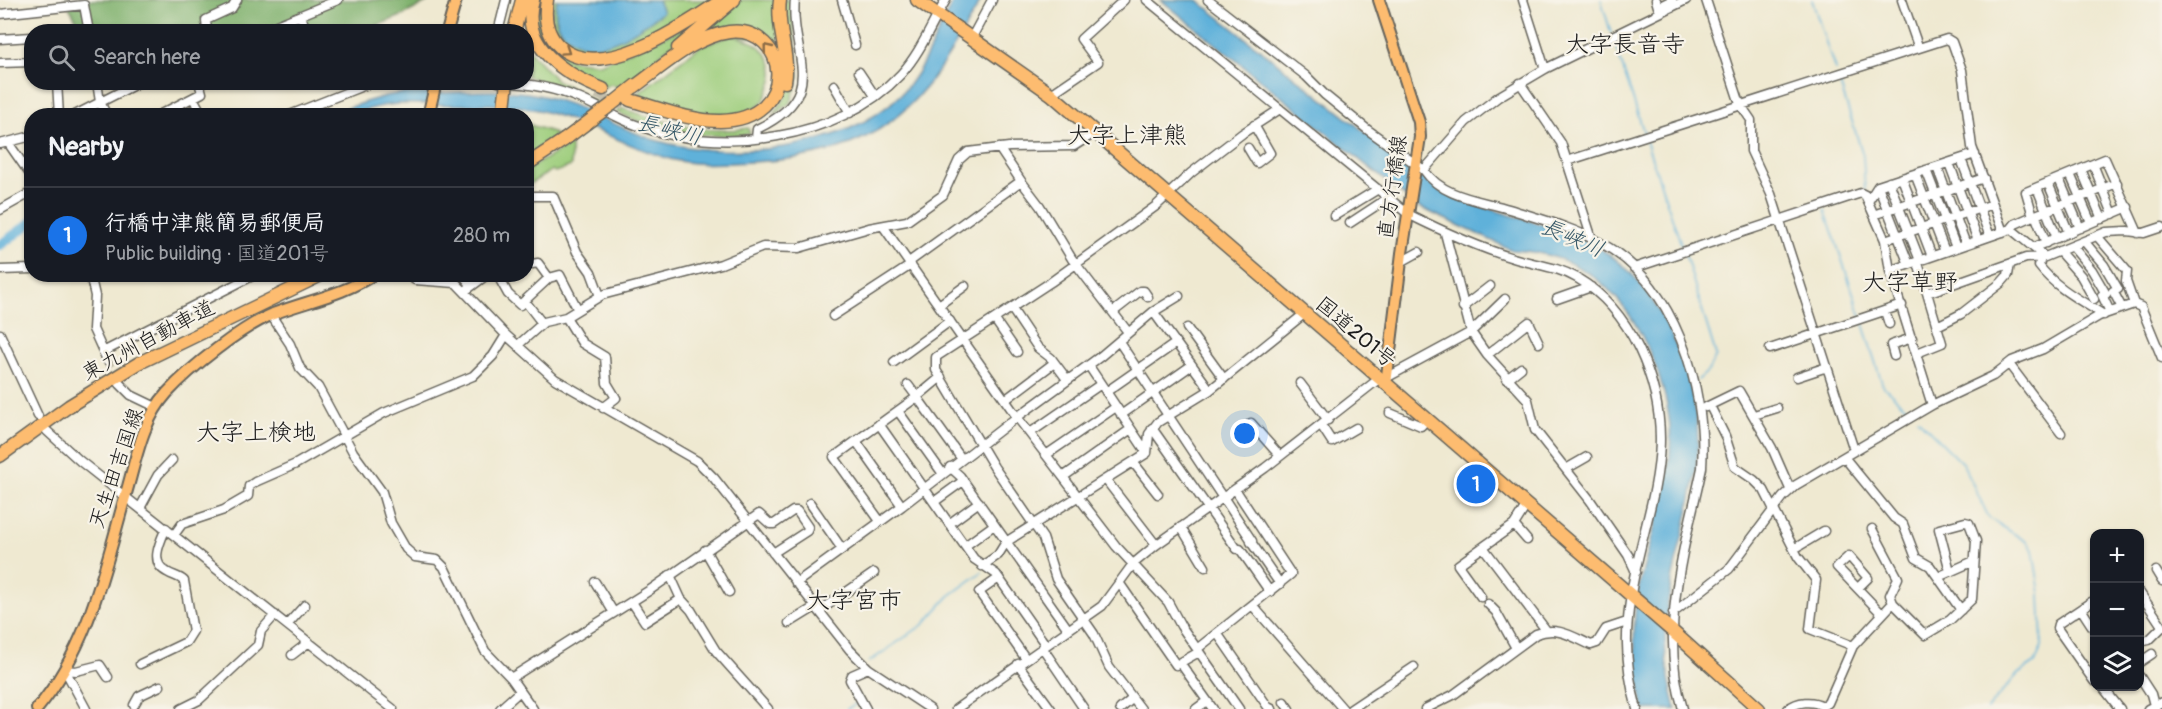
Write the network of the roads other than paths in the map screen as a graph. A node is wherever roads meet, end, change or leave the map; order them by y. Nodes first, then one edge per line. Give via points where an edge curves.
1 (237, 0) edge
2 (338, 0) edge
3 (456, 0) edge
4 (506, 0) edge
5 (523, 0) edge
6 (533, 0) edge
7 (547, 0) edge
8 (722, 0) edge
9 (734, 0) edge
10 (780, 0) edge
11 (795, 0) edge
12 (842, 0) edge
13 (917, 0) edge
14 (946, 0) edge
15 (992, 0) edge
16 (1124, 0) edge
17 (1147, 0) edge
18 (1208, 0) edge
19 (1379, 0) edge
20 (1523, 0) edge
21 (1656, 0) edge
22 (1672, 0) edge
23 (1686, 0) edge
24 (1706, 0) edge
25 (1902, 0) edge
26 (58, 4) edge
27 (0, 14) edge
28 (302, 15) junction
29 (940, 15) junction
30 (88, 24) edge
31 (206, 24) edge
32 (279, 24) edge
33 (304, 24) edge
34 (449, 24) edge
35 (500, 24) edge
36 (516, 24) edge
37 (524, 24) edge
38 (531, 24) edge
39 (534, 35) edge
40 (971, 36) junction
41 (24, 38) edge
42 (0, 39) edge
43 (855, 45) dead end
44 (1918, 46) junction
45 (534, 49) edge
46 (24, 62) edge
47 (0, 63) edge
48 (1545, 69) junction
49 (859, 72) dead end
50 (1520, 83) junction
51 (834, 85) dead end
52 (534, 86) edge
53 (634, 87) junction
54 (57, 90) edge
55 (98, 90) edge
56 (124, 90) edge
57 (201, 90) edge
58 (354, 90) edge
59 (434, 90) edge
60 (506, 90) edge
61 (1051, 94) junction
62 (874, 96) junction
63 (194, 98) junction
64 (100, 102) junction
65 (1740, 104) junction
66 (59, 108) edge
67 (88, 108) edge
68 (103, 108) edge
69 (173, 108) edge
70 (198, 108) edge
71 (307, 108) edge
72 (430, 108) edge
73 (504, 108) edge
74 (1280, 109) junction
75 (850, 113) junction
76 (1254, 125) junction
77 (1096, 132) junction
78 (24, 138) edge
79 (756, 138) junction
80 (5, 144) edge
81 (999, 148) junction
82 (1248, 148) dead end
83 (1975, 154) junction
84 (1961, 159) junction
85 (534, 160) edge
86 (1567, 160) junction
87 (1949, 163) junction
88 (2093, 164) junction
89 (1937, 166) junction
90 (24, 167) edge
91 (2081, 169) junction
92 (1419, 170) junction
93 (1926, 170) junction
94 (1915, 174) junction
95 (2070, 174) junction
96 (1902, 178) junction
97 (1984, 178) junction
98 (2059, 178) junction
99 (1021, 182) junction
100 (1889, 182) junction
101 (1971, 183) junction
102 (2048, 183) junction
103 (2117, 183) junction
104 (1878, 186) junction
105 (1959, 187) junction
106 (2037, 188) junction
107 (1378, 189) junction
108 (2103, 189) junction
109 (1947, 191) junction
110 (2091, 194) junction
111 (1169, 195) junction
112 (1936, 195) junction
113 (24, 196) edge
114 (534, 196) edge
115 (1389, 198) junction
116 (1925, 198) junction
117 (2080, 198) junction
118 (1869, 200) junction
119 (1912, 202) junction
120 (2069, 203) junction
121 (1993, 204) junction
122 (1900, 206) junction
123 (2128, 207) junction
124 (1980, 208) junction
125 (2058, 208) junction
126 (0, 210) edge
127 (1888, 210) junction
128 (1409, 212) junction
129 (1968, 212) junction
130 (2047, 212) junction
131 (1876, 214) junction
132 (2113, 214) junction
133 (1334, 216) dead end
134 (1957, 216) junction
135 (2034, 217) junction
136 (1779, 219) junction
137 (2102, 219) junction
138 (1946, 220) junction
139 (1350, 223) dead end
140 (1934, 223) junction
141 (2091, 224) junction
142 (883, 226) junction
143 (2162, 227) edge
144 (1922, 228) junction
145 (2080, 228) junction
146 (2004, 231) junction
147 (1445, 232) junction
148 (1909, 232) junction
149 (2068, 233) junction
150 (2138, 233) junction
151 (1989, 234) junction
152 (1898, 235) junction
153 (2097, 236) junction
154 (1977, 238) junction
155 (2057, 238) junction
156 (1592, 239) junction
157 (1885, 240) junction
158 (2084, 241) junction
159 (1965, 242) junction
160 (2046, 243) junction
161 (1955, 245) junction
162 (2072, 246) junction
163 (2035, 247) junction
164 (1944, 249) junction
165 (2059, 251) junction
166 (1419, 252) dead end
167 (1931, 254) junction
168 (2043, 257) junction
169 (1918, 260) junction
170 (1401, 262) junction
171 (1908, 262) junction
172 (1077, 263) junction
173 (534, 264) edge
174 (910, 264) junction
175 (2010, 264) junction
176 (1898, 265) dead end
177 (24, 268) edge
178 (1634, 268) junction
179 (0, 270) edge
180 (1890, 271) junction
181 (549, 278) junction
182 (91, 282) edge
183 (240, 282) edge
184 (291, 282) edge
185 (306, 282) edge
186 (363, 282) edge
187 (442, 282) edge
188 (466, 282) edge
189 (477, 282) edge
190 (501, 282) edge
191 (965, 286) dead end
192 (1490, 286) dead end
193 (1591, 287) junction
194 (469, 288) junction
195 (2110, 292) junction
196 (1927, 293) junction
197 (600, 296) junction
198 (1179, 296) dead end
199 (1148, 297) dead end
200 (1505, 299) dead end
201 (1557, 299) dead end
202 (525, 301) junction
203 (2084, 303) junction
204 (2134, 304) junction
205 (939, 305) junction
206 (1902, 305) junction
207 (1463, 307) junction
208 (577, 308) junction
209 (2122, 308) junction
210 (1012, 309) junction
211 (1885, 311) junction
212 (1113, 312) junction
213 (1155, 314) dead end
214 (1304, 314) junction
215 (2107, 314) junction
216 (271, 315) junction
217 (833, 316) dead end
218 (566, 317) junction
219 (994, 320) junction
220 (950, 321) junction
221 (542, 323) junction
222 (1889, 324) dead end
223 (1937, 326) junction
224 (1187, 328) dead end
225 (200, 332) junction
226 (1128, 332) junction
227 (1471, 332) junction
228 (1816, 333) junction
229 (0, 334) edge
230 (506, 335) junction
231 (1912, 338) junction
232 (964, 340) junction
233 (1120, 343) dead end
234 (1176, 343) junction
235 (1539, 343) dead end
236 (518, 345) junction
237 (1770, 349) dead end
238 (1017, 352) dead end
239 (1917, 353) junction
240 (1487, 355) junction
241 (1894, 356) dead end
242 (2162, 358) edge
243 (894, 362) dead end
244 (1054, 363) junction
245 (2008, 364) junction
246 (1192, 365) junction
247 (1827, 367) junction
248 (1521, 368) dead end
249 (1091, 369) dead end
250 (1138, 370) junction
251 (941, 377) junction
252 (1797, 377) dead end
253 (1066, 378) dead end
254 (1224, 379) junction
255 (1507, 379) junction
256 (1385, 380) junction
257 (1300, 383) dead end
258 (120, 384) tunnel mouth
259 (908, 385) dead end
260 (1103, 388) junction
261 (1210, 390) junction
262 (1153, 393) junction
263 (917, 397) junction
264 (1005, 400) junction
265 (1932, 405) junction
266 (1710, 406) junction
267 (156, 407) junction
268 (603, 408) junction
269 (1777, 408) dead end
270 (1700, 409) junction
271 (898, 411) junction
272 (1119, 411) junction
273 (1390, 413) dead end
274 (1167, 415) junction
275 (1754, 415) junction
276 (39, 416) dead end
277 (1018, 416) junction
278 (1427, 420) junction
279 (1251, 423) dead end
280 (1324, 423) junction
281 (879, 424) junction
282 (1152, 428) junction
283 (1356, 428) dead end
284 (1131, 429) junction
285 (47, 431) dead end
286 (1030, 433) junction
287 (2061, 433) dead end
288 (1268, 435) dead end
289 (344, 437) junction
290 (856, 441) junction
291 (982, 445) junction
292 (1854, 450) junction
293 (1147, 453) junction
294 (1046, 455) junction
295 (1282, 455) junction
296 (0, 456) edge
297 (1844, 456) junction
298 (1587, 457) dead end
299 (961, 458) junction
300 (172, 460) dead end
301 (1133, 462) junction
302 (950, 466) junction
303 (1566, 469) junction
304 (943, 474) junction
305 (1063, 477) junction
306 (1106, 480) junction
307 (963, 481) junction
308 (925, 489) junction
309 (1235, 489) junction
310 (1790, 489) junction
311 (1158, 494) dead end
312 (125, 497) junction
313 (1223, 497) junction
314 (1079, 498) junction
315 (934, 502) junction
316 (979, 502) junction
317 (810, 503) dead end
318 (902, 506) junction
319 (1526, 506) junction
320 (140, 508) junction
321 (1208, 508) junction
322 (1773, 509) junction
323 (748, 521) junction
324 (880, 521) junction
325 (949, 524) junction
326 (1034, 524) junction
327 (994, 525) junction
328 (1514, 525) junction
329 (1181, 527) junction
330 (166, 528) junction
331 (1872, 529) dead end
332 (1819, 530) dead end
333 (1263, 534) junction
334 (174, 535) junction
335 (1527, 540) dead end
336 (1006, 542) junction
337 (1252, 542) junction
338 (1156, 545) junction
339 (965, 546) junction
340 (1483, 547) junction
341 (843, 549) junction
342 (1240, 549) junction
343 (1794, 549) junction
344 (705, 550) junction
345 (773, 553) junction
346 (1974, 561) junction
347 (1133, 564) junction
348 (982, 566) junction
349 (1205, 567) dead end
350 (1950, 571) junction
351 (1636, 572) junction
352 (2156, 572) dead end
353 (874, 573) dead end
354 (670, 575) junction
355 (1938, 577) junction
356 (999, 578) junction
357 (2162, 581) edge
358 (595, 582) dead end
359 (796, 583) junction
360 (1120, 584) junction
361 (1280, 584) junction
362 (1858, 588) dead end
363 (729, 592) dead end
364 (1270, 592) junction
365 (1632, 598) junction
366 (681, 599) junction
367 (2144, 600) edge
368 (632, 602) junction
369 (1893, 603) junction
370 (305, 605) dead end
371 (2090, 605) edge
372 (1253, 606) junction
373 (817, 609) junction
374 (2081, 609) junction
375 (1961, 610) junction
376 (615, 613) junction
377 (1673, 613) junction
378 (1882, 614) junction
379 (275, 615) junction
380 (1083, 619) junction
381 (1628, 622) junction
382 (789, 623) dead end
383 (2090, 623) edge
384 (287, 625) junction
385 (2162, 626) edge
386 (1068, 629) junction
387 (1670, 629) junction
388 (1546, 630) junction
389 (1217, 633) junction
390 (2144, 641) edge
391 (309, 642) junction
392 (1044, 646) junction
393 (1853, 646) junction
394 (1516, 648) junction
395 (1198, 650) junction
396 (2152, 654) dead end
397 (292, 655) dead end
398 (2144, 659) edge
399 (1022, 661) junction
400 (140, 664) dead end
401 (1176, 667) junction
402 (1414, 667) dead end
403 (868, 668) junction
404 (65, 670) junction
405 (2090, 674) edge
406 (108, 676) dead end
407 (511, 678) junction
408 (2144, 684) edge
409 (160, 686) dead end
410 (520, 691) junction
411 (2105, 691) edge
412 (1132, 699) junction
413 (1207, 701) junction
414 (135, 707) edge
415 (2155, 707) edge
416 (1269, 708) edge
417 (1431, 708) edge
418 (37, 709) edge
419 (86, 709) edge
420 (124, 709) edge
421 (181, 709) edge
422 (393, 709) edge
423 (500, 709) edge
424 (533, 709) edge
425 (768, 709) edge
426 (866, 709) edge
427 (930, 709) edge
428 (956, 709) edge
429 (1051, 709) edge
430 (1084, 709) edge
431 (1120, 709) edge
432 (1141, 709) edge
433 (1196, 709) edge
434 (1213, 709) edge
435 (1239, 709) edge
436 (1343, 709) edge
437 (1351, 709) edge
438 (1637, 709) edge
439 (1683, 709) edge
440 (1759, 709) edge
441 (1788, 709) edge
442 (2120, 709) edge

1 - 31 street via 232,8 206,20
2 - 28 street
3 - 34 main road
4 - 35 street
5 - 36 highway
5 - 37 highway
6 - 38 highway
7 -> 8 highway via 547,25 556,44 573,56 596,59 641,46
9 - 53 highway
10 -> 53 highway via 786,77 779,99 765,115 732,127 705,127 627,102 690,117 732,120 762,109 774,94 778,75 774,58 753,36 737,32 719,34 696,44
11 - 79 street via 802,81 785,112 757,129
12 - 43 street
13 - 29 highway, 国道201号
14 - 29 street
15 - 40 street
16 - 61 street via 1081,39 1098,62
17 - 74 street
18 - 92 street
19 - 92 main road, 直方行橋線 via 1419,122
20 - 48 street
21 - 22 street via 1658,6
23 - 48 street
24 - 65 street
25 - 44 street
26 - 27 street
26 - 30 street via 84,5
28 - 32 street
28 - 33 street
29 - 40 highway, 国道201号
29 - 62 street via 915,57
39 - 45 highway via 542,50 561,68 600,91 579,87 550,68
40 - 61 highway, 国道201号
41 - 42 street
44 - 65 street
44 - 83 street via 1947,39 1952,42 1962,70
46 - 47 street
48 - 50 street
49 - 62 street
50 - 86 street via 1556,133
50 - 92 street via 1466,122
51 - 75 street
52 - 79 street via 576,97 656,131 722,141
53 - 85 highway, bridge
54 - 66 street
55 - 64 street
56 - 64 street
57 - 63 street
58 - 71 street
59 - 72 main road
60 - 73 highway, bridge
61 - 77 highway, 国道201号
62 - 75 street
63 - 69 street
63 - 70 street
64 - 67 street
64 - 68 street
65 - 86 street
65 - 136 street via 1751,120 1751,151
74 - 76 street
74 - 107 street
75 - 79 street via 820,126
76 - 82 street via 1270,153 1257,163
76 - 111 street
77 - 81 street via 1074,146
77 - 111 highway, 国道201号
78 - 80 street
80 - 90 street
81 - 99 street
81 - 142 street via 964,154 943,195 916,217
83 - 84 street
83 - 97 street
84 - 87 street
84 - 101 street
86 - 156 street
87 - 89 street
87 - 105 street
88 - 91 street
88 - 103 street via 2105,159
88 - 108 street
89 - 93 street
89 - 109 street
91 - 95 street
91 - 110 street
92 - 128 main road, 直方行橋線
92 - 156 street via 1463,197 1566,227
93 - 94 street
93 - 112 street
94 - 96 street
94 - 116 street
95 - 98 street
95 - 117 street
96 - 100 street
96 - 119 street
97 - 101 street
97 - 121 street
98 - 102 street
98 - 120 street
99 - 172 street
99 - 174 street
100 - 104 street
100 - 122 street
101 - 105 street
101 - 124 street
102 - 106 street
102 - 125 street
103 - 108 street
103 - 123 street
104 - 118 street
104 - 127 street
105 - 109 street
105 - 129 street
106 - 130 street
106 - 135 street via 2025,196
107 - 115 street
107 - 133 street
108 - 110 street
108 - 132 street
109 - 112 street
109 - 134 street
110 - 117 street
110 - 137 street
111 - 172 street
111 - 214 highway, 国道201号
112 - 116 street
112 - 138 street
113 - 126 street
114 - 197 street via 553,196
115 - 128 street
115 - 139 street
116 - 119 street
116 - 140 street
117 - 120 street
117 - 141 street
118 - 131 street
118 - 136 street via 1861,193
119 - 122 street
119 - 144 street
120 - 125 street
120 - 145 street
121 - 124 street
121 - 146 street
122 - 127 street
122 - 148 street
123 - 132 street
123 - 150 street
124 - 129 street
124 - 151 street
125 - 130 street
125 - 149 street
127 - 131 street
127 - 152 street
128 - 147 street
128 - 170 main road, 直方行橋線
129 - 134 street
129 - 154 street
130 - 135 street
130 - 155 street
131 - 157 street
132 - 137 street
134 - 138 street
134 - 159 street
135 - 146 street
135 - 160 street
136 - 178 street
136 - 228 street
137 - 141 street
138 - 140 street
138 - 161 street
140 - 144 street
140 - 164 street
141 - 145 street
142 - 174 street
142 - 197 street via 799,248 763,247 721,264
143 - 150 street
144 - 148 street
144 - 167 street
145 - 149 street
146 - 151 street
146 - 163 street
146 - 169 street
147 - 193 street via 1515,259 1564,271
147 - 207 street
148 - 152 street
148 - 169 street
149 - 155 street
150 - 153 street via 2106,232
151 - 154 street
152 - 157 street
152 - 171 street
153 - 158 street
153 - 195 street via 2127,271
154 - 159 street
155 - 160 street
156 - 178 street
157 - 180 street
158 - 162 street
158 - 195 street via 2104,265
159 - 161 street
160 - 163 street
161 - 164 street
162 - 165 street
162 - 195 street
163 - 168 street
164 - 167 street
165 - 168 street
165 - 195 street via 2081,276
166 - 170 street
167 - 169 street
168 - 175 street
168 - 203 street via 2039,266 2048,277
169 - 171 street
169 - 180 street
169 - 196 street
170 - 256 main road, 直方行橋線
171 - 176 street
172 - 210 street
172 - 212 street
173 - 181 street via 538,263
174 - 205 street
174 - 217 street
175 - 196 street
175 - 223 street via 2001,283 1972,307
177 - 179 street
178 - 270 street via 1649,285 1680,338 1694,375
180 - 206 street
181 - 202 street
181 - 208 street via 561,276
182 - 183 street via 93,324 105,356 168,317
184 - 225 highway
185 - 225 highway, 東九州自動車道
186 - 216 main road, 天生田吉国線
187 - 194 street
188 - 194 street
189 - 194 street
190 - 202 street via 519,305
191 - 205 street
192 - 207 street
193 - 201 street
193 - 351 street via 1627,326 1644,360 1658,408 1662,437 1659,467
194 - 230 street
195 - 203 street
195 - 204 street
195 - 209 street
195 - 215 street
196 - 223 street
197 - 208 street
198 - 226 street
199 - 212 street via 1140,291
200 - 227 street
202 - 221 street
203 - 215 street
204 - 209 street
204 - 242 street via 2141,307
205 - 220 street
206 - 211 street
206 - 231 street
207 - 227 street
208 - 218 street
209 - 215 street
210 - 219 street
210 - 244 street via 1038,348
211 - 222 street
211 - 228 street
212 - 226 street
213 - 234 street
214 - 254 street
214 - 256 highway, 国道201号
215 - 245 street
216 - 267 main road, 天生田吉国線 via 229,340 176,384
216 - 289 street via 290,344 300,369 318,387
218 - 221 street
218 - 268 street via 582,344 605,357 607,383 616,398
219 - 232 street
219 - 238 street
220 - 232 street
220 - 243 street
221 - 236 street
223 - 239 street via 1942,343
224 - 254 street
225 - 296 highway, 東九州自動車道 via 104,383
226 - 277 street
227 - 240 street
227 - 256 street
228 - 237 street
228 - 247 street
229 - 276 street
230 - 236 street
230 - 289 street via 493,356 473,376 384,413
231 - 239 street
231 - 241 street via 1891,345
232 - 251 street via 936,357 936,370
232 - 264 street
233 - 250 street
234 - 246 street
234 - 250 street
235 - 240 street via 1529,322
236 - 268 street via 555,379
239 - 265 street
240 - 255 street
244 - 253 street
244 - 264 street
245 - 265 street via 1993,376
245 - 287 street
246 - 261 street
246 - 262 street
247 - 252 street
247 - 292 street
248 - 255 street
249 - 260 street
250 - 260 street
250 - 262 street
251 - 263 street
251 - 291 street
254 - 261 street
255 - 303 street via 1528,400 1533,426
256 - 278 highway, 国道201号
256 - 280 street
257 - 280 street
258 - 267 street
259 - 263 street
260 - 272 street
260 - 286 street
261 - 274 street
262 - 272 street
262 - 274 street
263 - 271 street
263 - 299 street
264 - 277 street
265 - 292 street
266 - 270 street
266 - 275 street via 1738,391
266 - 322 street via 1735,467 1760,485
267 - 312 main road, 天生田吉国線 via 142,436
268 - 323 street via 697,461
269 - 275 street
270 - 377 street via 1702,468
271 - 281 street
271 - 304 street
272 - 284 street
272 - 294 street
273 - 278 street via 1421,426
274 - 282 street
274 - 313 street
275 - 310 street
277 - 286 street
277 - 291 street
278 - 319 highway, 国道201号
279 - 295 street
280 - 283 street via 1332,442
280 - 295 street
281 - 290 street
281 - 308 street
282 - 293 street
282 - 321 street
284 - 293 street
284 - 305 street
285 - 312 street
286 - 294 street
288 - 295 street
289 - 334 street via 250,484 248,496 224,510 182,524
289 - 407 street via 382,492 406,549 415,557 441,563 485,651
290 - 318 street
290 - 324 street via 834,457
291 - 299 street
291 - 326 street
292 - 297 street
293 - 301 street
294 - 305 street
295 - 309 street
297 - 310 street
297 - 355 street via 1903,524 1916,558
298 - 303 street
299 - 302 street
300 - 320 street via 158,475
301 - 306 street
301 - 311 street
302 - 304 street
302 - 307 street
303 - 351 street
304 - 308 street
305 - 314 street
306 - 314 street
306 - 338 street
307 - 315 street
307 - 316 street
308 - 315 street
308 - 318 street
309 - 313 street
309 - 333 street
310 - 322 street
312 - 320 street
312 - 404 main road, 天生田吉国線 via 94,605
313 - 321 street
313 - 337 street
314 - 326 street
314 - 347 street
315 - 325 street
316 - 325 street
316 - 327 street
317 - 341 street
318 - 324 street
319 - 328 street
319 - 365 highway, 国道201号
320 - 330 street
321 - 329 street
321 - 342 street
322 - 343 street
322 - 377 street via 1729,569
323 - 344 street
323 - 345 street
323 - 345 street via 762,514 774,524 797,511 807,531
324 - 341 street
325 - 339 street
326 - 336 street
326 - 380 street via 1043,538 1056,579
327 - 336 street
327 - 339 street
328 - 335 street
328 - 340 street
329 - 338 street
329 - 349 street
330 - 334 street
330 - 400 street via 156,559 163,571 184,581 193,631 186,642
331 - 369 street via 1899,578 1890,595
332 - 343 street
333 - 337 street
333 - 361 street via 1291,574
334 - 379 street
336 - 348 street via 998,555
336 - 386 street
337 - 342 street
337 - 361 street
338 - 347 street
339 - 348 street
340 - 388 street
340 - 394 street via 1458,564 1496,612
341 - 359 street
342 - 364 street
343 - 393 street via 1817,583 1810,629
344 - 354 street
344 - 363 street
345 - 359 street
346 - 350 street
346 - 350 street via 1976,541 1969,523 1939,529
346 - 375 street via 1972,599
347 - 360 street
347 - 395 street via 1168,602
348 - 356 street
350 - 355 street
351 - 365 street
352 - 357 street
353 - 373 street
354 - 366 street
354 - 368 street
355 - 375 street
356 - 392 street
356 - 399 street via 979,592
358 - 376 street
359 - 373 street
360 - 380 street via 1108,600
360 - 401 street
361 - 364 street
362 - 378 street
364 - 372 street
365 - 381 street
365 - 387 highway, 国道201号
366 - 368 street via 645,622
366 - 425 street via 716,651
367 - 385 street
368 - 376 street
369 - 375 street via 1925,636
369 - 378 street
370 - 384 street
371 - 374 street
372 - 389 street
372 - 436 street
373 - 382 street
373 - 403 street
374 - 383 street
374 - 405 street via 2057,628
376 - 407 street
377 - 387 street
378 - 393 street
379 - 384 street
379 - 421 street via 261,631 258,645 199,700
380 - 386 street
380 - 412 street
381 - 388 street via 1606,629 1597,643 1591,645 1571,634
381 - 438 street via 1628,658
384 - 391 street
385 - 390 street
386 - 392 street
387 - 439 street via 1674,674
387 - 440 highway, 国道201号
388 - 394 street
389 - 395 street
389 - 416 street
391 - 397 street
391 - 422 street
392 - 399 street
392 - 430 street
393 - 441 street via 1828,703 1823,706 1806,702
394 - 417 street
395 - 401 street
395 - 435 street
396 - 398 street
399 - 428 street
399 - 429 street
401 - 413 street
402 - 437 street
403 - 426 street via 852,675 850,680
403 - 427 street
404 - 406 street via 100,665
404 - 418 main road, 天生田吉国線
404 - 419 street
407 - 410 street
408 - 415 street
409 - 414 street via 139,696
410 - 423 street
410 - 424 street
411 - 442 street
412 - 431 street
412 - 432 street
413 - 433 street
413 - 434 street
414 - 420 street

